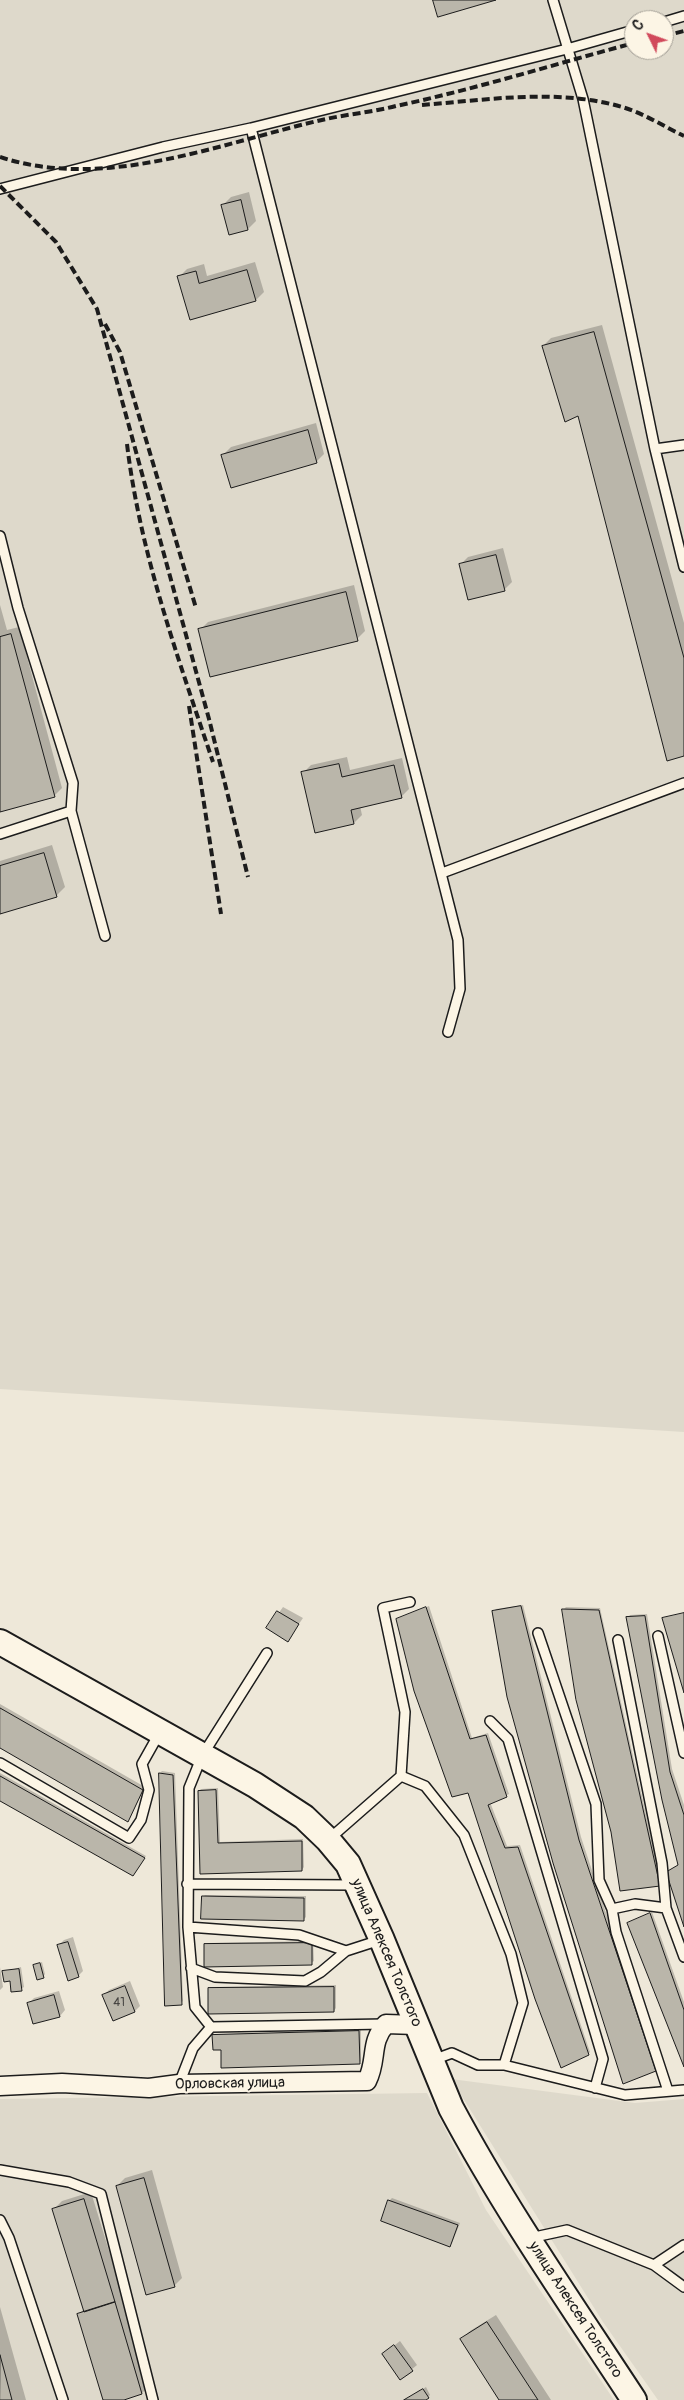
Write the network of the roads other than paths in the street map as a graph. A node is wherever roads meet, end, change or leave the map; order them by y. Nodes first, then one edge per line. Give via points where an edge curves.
1 (554, 0) edge
2 (624, 33) edge
3 (567, 49) junction
4 (251, 128) junction
5 (0, 189) edge
6 (684, 445) edge
7 (655, 449) junction
8 (0, 536) edge
9 (684, 567) edge
10 (684, 782) edge
11 (71, 811) junction
12 (0, 834) edge
13 (442, 873) junction
14 (105, 936) dead end
15 (448, 1032) dead end
16 (410, 1602) dead end
17 (538, 1633) dead end
18 (658, 1636) dead end
19 (618, 1640) dead end
20 (0, 1642) edge
21 (267, 1653) dead end
22 (490, 1721) dead end
23 (160, 1732) junction
24 (684, 1753) edge
25 (202, 1756) junction
26 (0, 1763) edge
27 (401, 1776) junction
28 (328, 1840) junction
29 (187, 1884) junction
30 (358, 1885) junction
31 (666, 1908) junction
32 (612, 1910) junction
33 (188, 1927) junction
34 (382, 1940) junction
35 (346, 1951) junction
36 (684, 1957) edge
37 (191, 1968) junction
38 (386, 2024) junction
39 (416, 2024) junction
40 (211, 2026) junction
41 (433, 2060) junction
42 (504, 2065) junction
43 (178, 2084) junction
44 (0, 2086) edge
45 (595, 2088) junction
46 (684, 2090) edge
47 (668, 2091) junction
48 (0, 2170) edge
49 (0, 2220) edge
50 (528, 2239) junction
51 (684, 2245) edge
52 (654, 2265) junction
53 (684, 2287) edge
54 (63, 2400) edge
55 (152, 2400) edge
56 (634, 2400) edge

1 - 3 lane
2 - 3 lane
3 - 4 lane
3 - 7 lane via 583,99
4 - 5 lane
4 - 13 lane
6 - 7 lane
7 - 9 lane
8 - 11 lane via 18,608 72,783
10 - 13 lane
11 - 12 lane
11 - 14 lane
13 - 15 lane via 459,950 460,989
16 - 27 lane via 383,1608 405,1712
17 - 32 lane via 596,1804 599,1880
18 - 24 lane
19 - 31 lane via 662,1863
20 - 23 street, улица Алексея Толстого
21 - 25 lane
22 - 45 lane via 508,1739 604,2059
23 - 25 street, улица Алексея Толстого
23 - 26 lane via 142,1764 149,1790 141,1820 129,1838
25 - 28 street, улица Алексея Толстого via 255,1785 304,1818
25 - 29 lane via 189,1788
27 - 28 lane
27 - 42 lane via 425,1786 464,1835 511,1954 523,2003
28 - 30 street, улица Алексея Толстого via 348,1864
29 - 30 lane
29 - 33 lane
30 - 34 street, улица Алексея Толстого
31 - 32 lane via 635,1904
31 - 36 lane
32 - 47 lane via 616,1932
33 - 35 lane via 299,1935
33 - 37 lane
34 - 35 lane
34 - 39 street, улица Алексея Толстого
35 - 37 lane via 305,1981 215,1977
37 - 40 lane via 195,2007
38 - 39 street
38 - 40 lane
38 - 43 street, Орловская улица via 376,2034 373,2069 367,2081
39 - 41 street, улица Алексея Толстого
40 - 43 lane via 194,2048
41 - 42 lane via 452,2053 478,2065
41 - 50 street, улица Алексея Толстого via 458,2121
42 - 45 lane
43 - 44 street, Орловская улица via 149,2088 62,2083
45 - 47 lane via 625,2095
46 - 47 lane
48 - 55 lane via 69,2182 101,2194
49 - 54 lane via 10,2238
50 - 52 lane via 567,2230
50 - 56 street, улица Алексея Толстого
51 - 52 lane
52 - 53 lane

